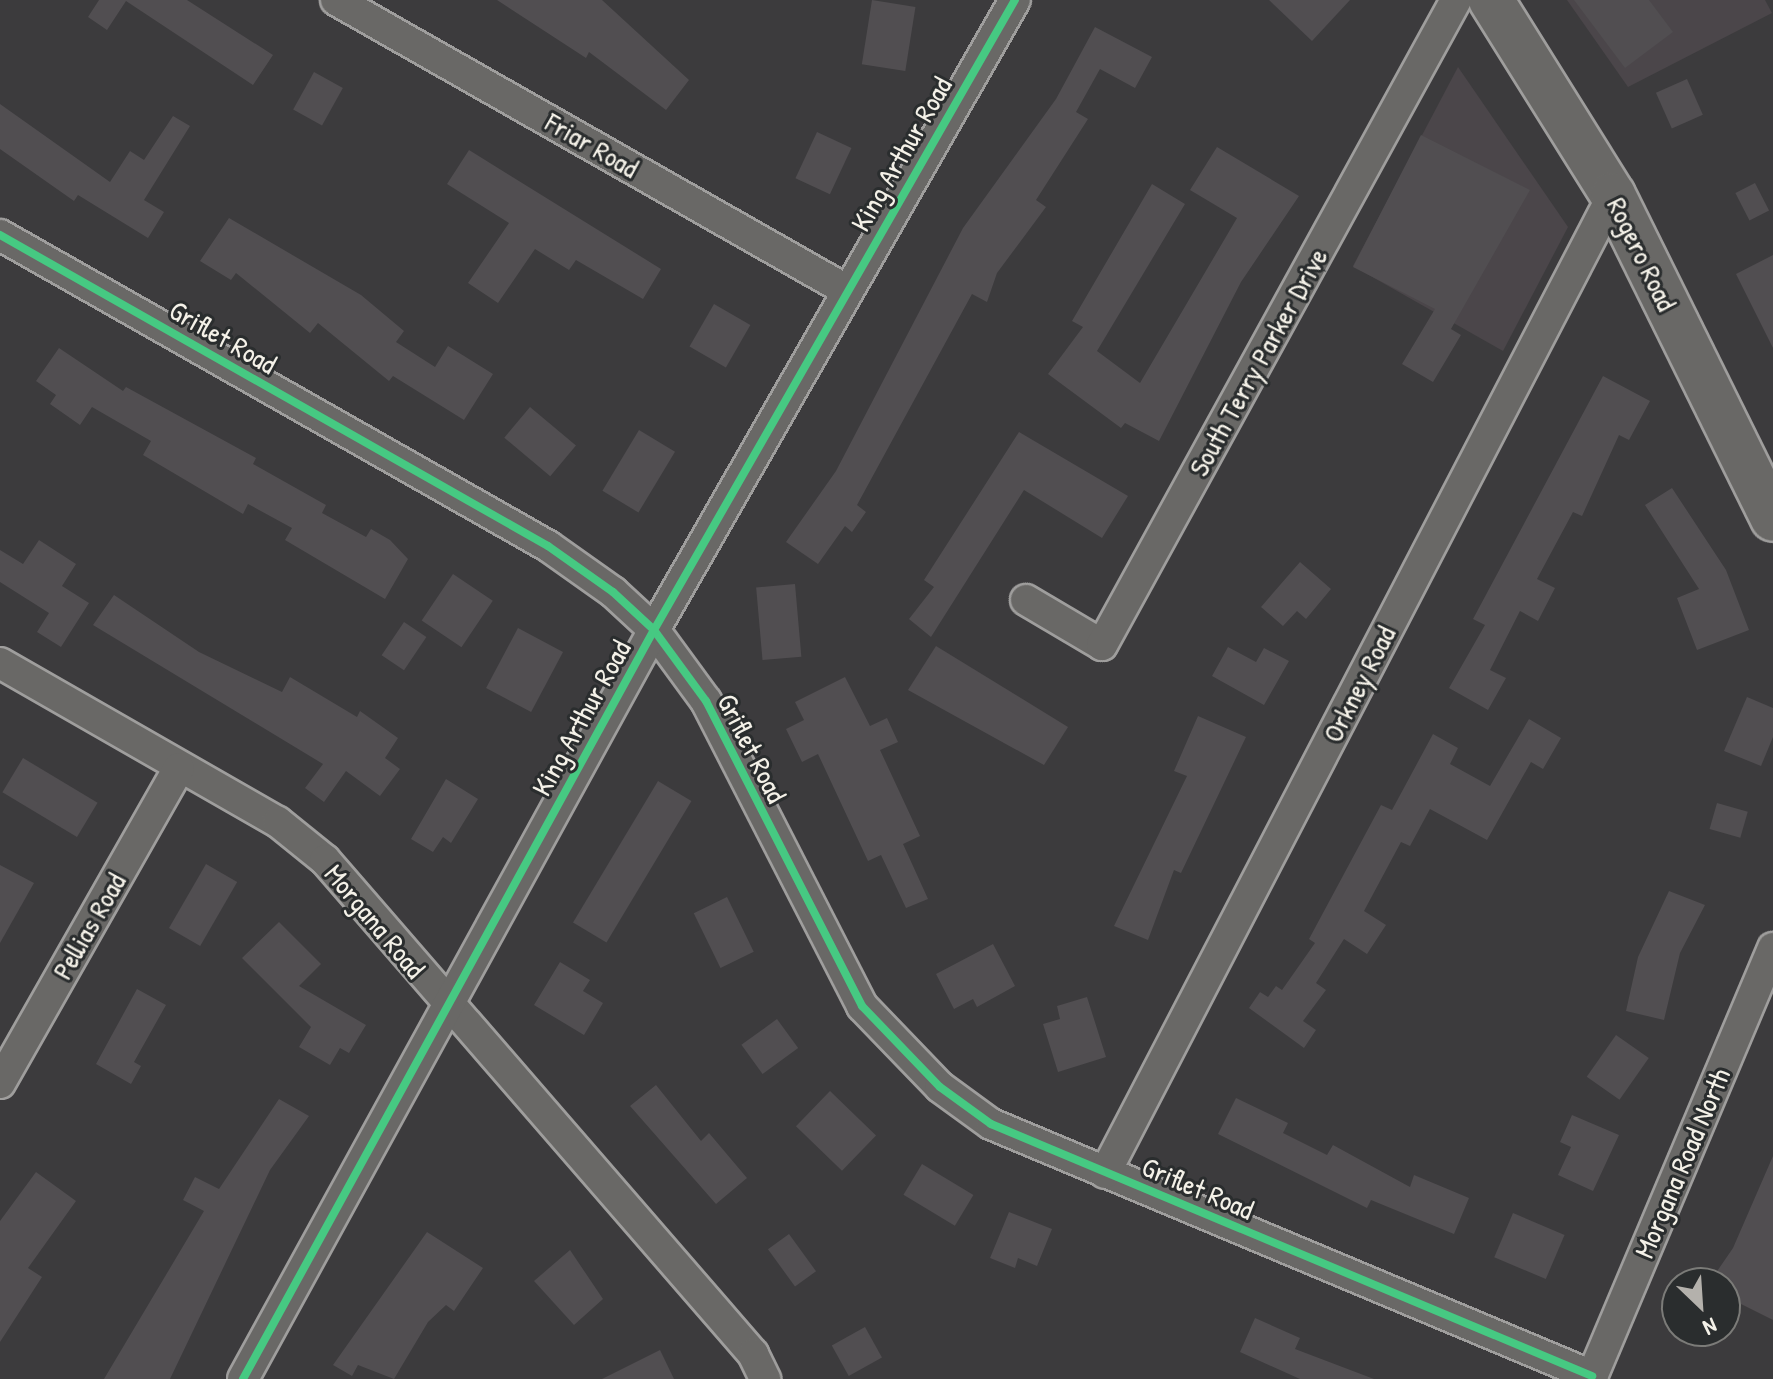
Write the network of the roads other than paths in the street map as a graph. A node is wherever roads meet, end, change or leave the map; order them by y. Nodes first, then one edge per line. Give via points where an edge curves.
1 (336, 0) edge
2 (1015, 0) edge
3 (1456, 0) edge
4 (1491, 0) edge
5 (1613, 195) junction
6 (0, 235) edge
7 (848, 291) junction
8 (1773, 519) edge
9 (1026, 600) dead end
10 (654, 630) junction
11 (0, 663) edge
12 (179, 768) junction
13 (1773, 948) edge
14 (447, 1006) junction
15 (0, 1083) edge
16 (1105, 1173) junction
17 (1592, 1378) edge
18 (243, 1379) edge
19 (765, 1379) edge

1 - 7 street, Friar Road
2 - 7 street, King Arthur Road
3 - 9 street, South Terry Parker Drive via 1102,645
4 - 5 main road, Rogero Road
5 - 8 main road, Rogero Road
5 - 16 street, Orkney Road
6 - 10 street, Griflet Road via 548,546
7 - 10 street, King Arthur Road
10 - 14 street, King Arthur Road
10 - 16 street, Griflet Road via 706,701 834,961 896,1049 991,1124
11 - 12 street, Morgana Road
12 - 14 street, Morgana Road via 278,822 325,860
12 - 15 street, Pellias Road
13 - 17 street, Morgana Road North
14 - 18 street, King Arthur Road via 418,1071
14 - 19 street, Morgana Road via 753,1354
16 - 17 street, Griflet Road

